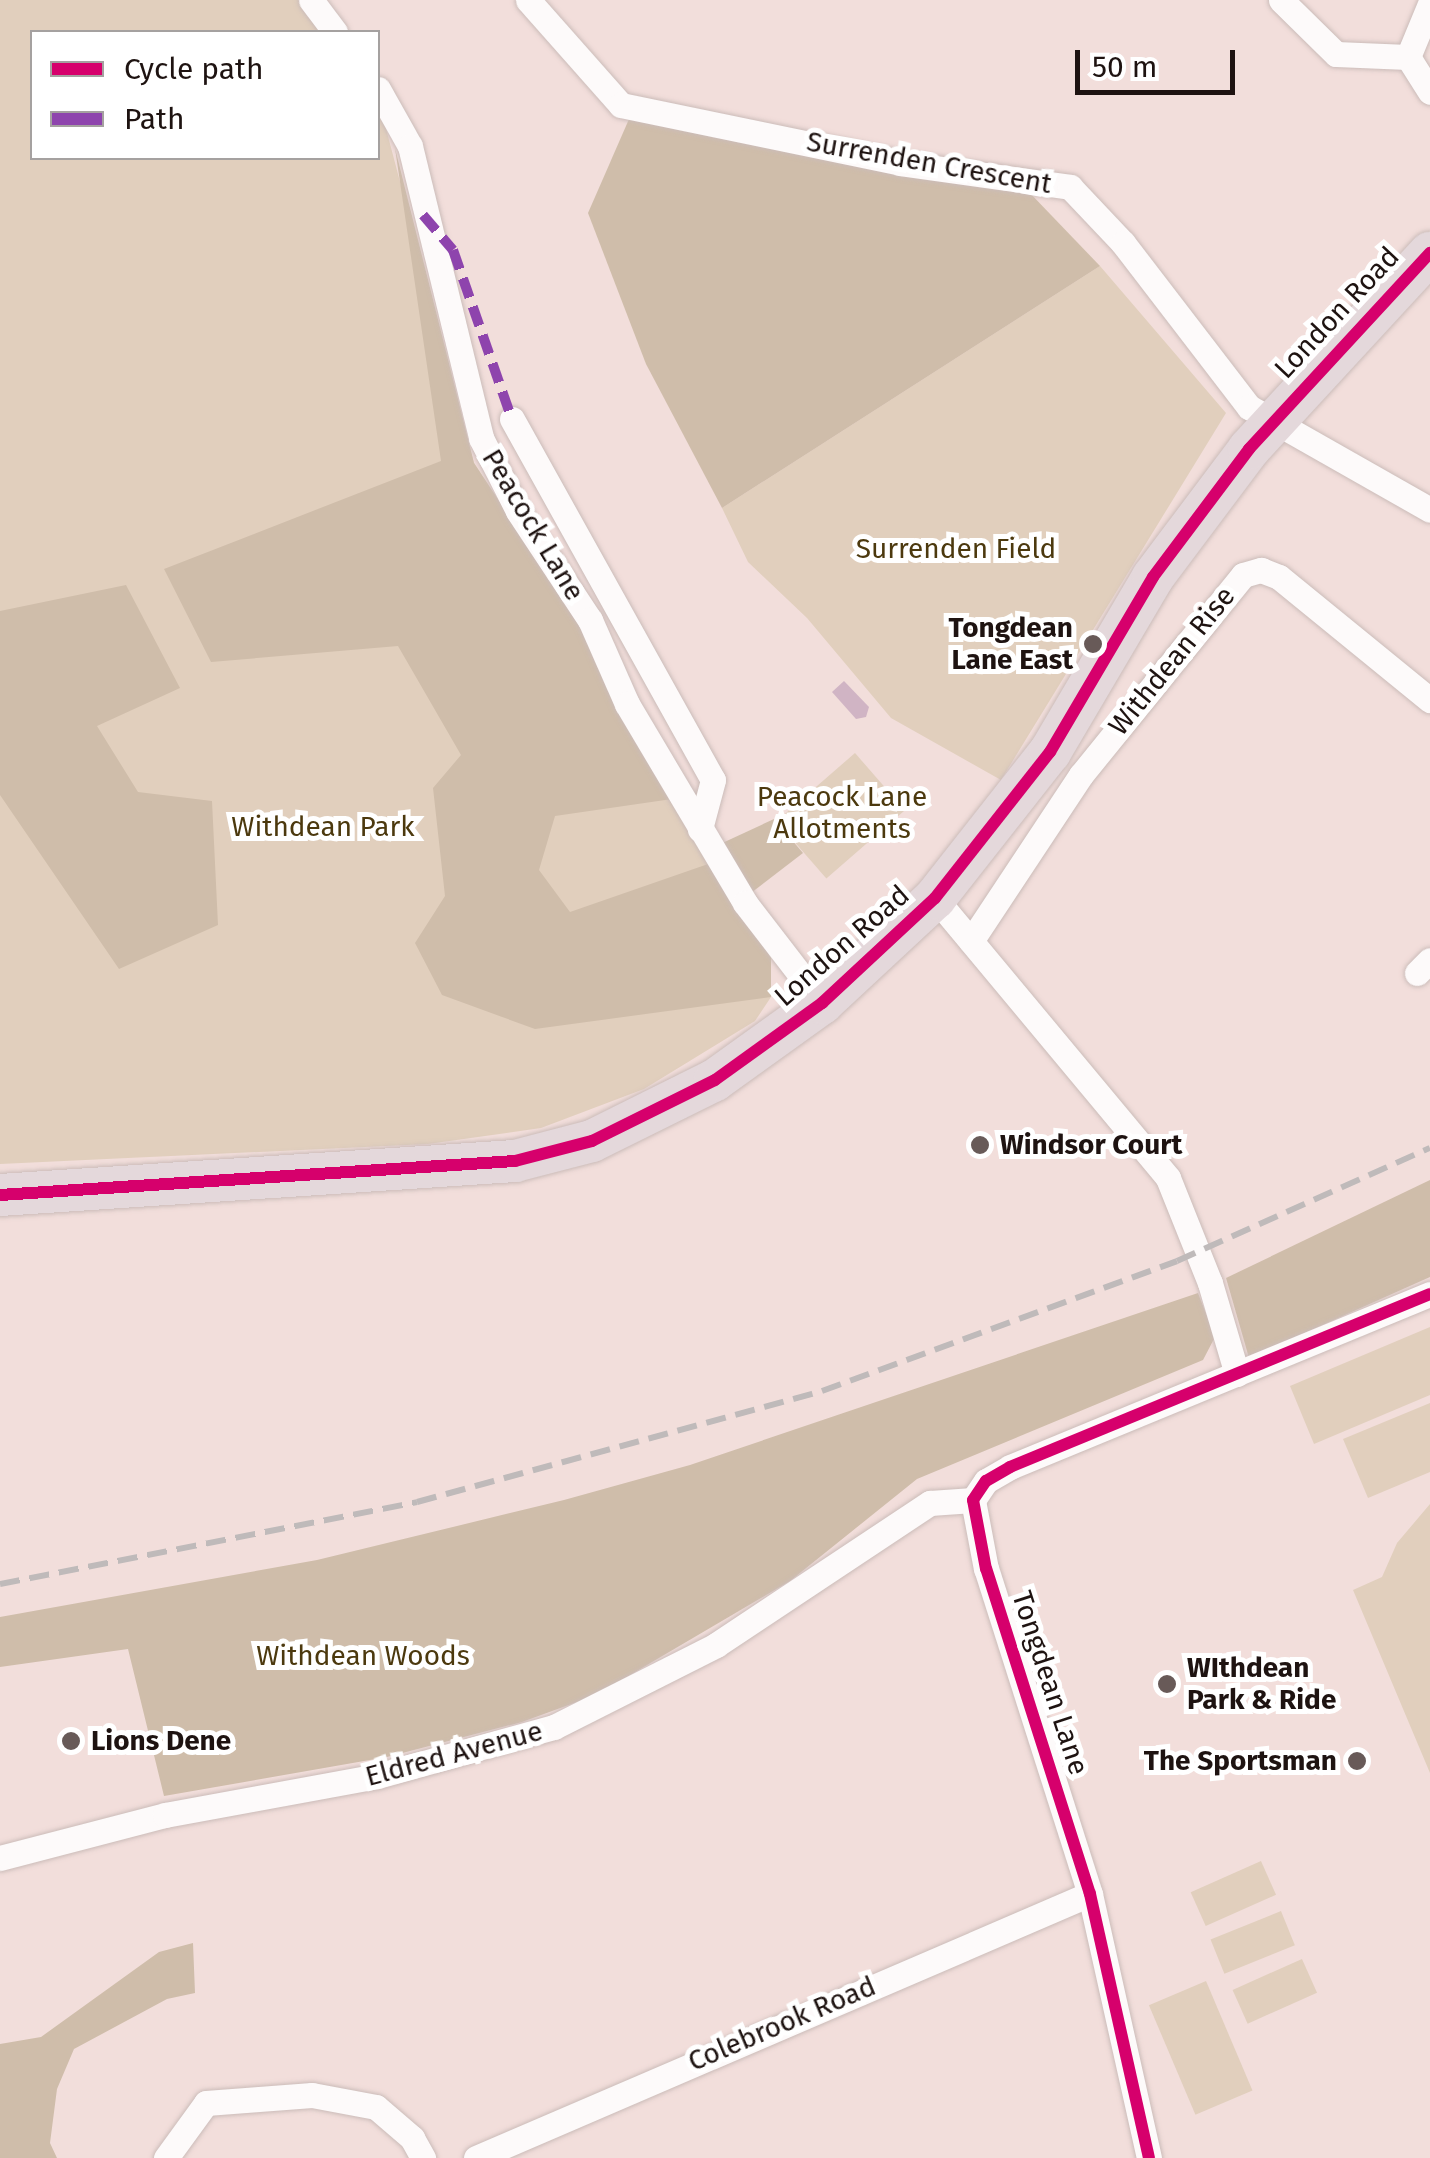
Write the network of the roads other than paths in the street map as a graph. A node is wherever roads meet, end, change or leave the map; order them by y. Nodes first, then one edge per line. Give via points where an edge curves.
1 (311, 0) edge
2 (528, 0) edge
3 (1280, 0) edge
4 (1430, 4) edge
5 (334, 30) edge
6 (1408, 57) junction
7 (1430, 92) edge
8 (380, 94) edge
9 (1430, 253) edge
10 (512, 419) dead end
11 (1270, 424) junction
12 (1430, 510) edge
13 (1430, 700) edge
14 (700, 829) junction
15 (935, 898) junction
16 (971, 941) junction
17 (822, 1002) junction
18 (0, 1196) edge
19 (1430, 1294) edge
20 (1232, 1376) junction
21 (973, 1500) junction
22 (1, 1856) edge
23 (1090, 1894) junction
24 (531, 2147) edge
25 (166, 2158) edge
26 (423, 2158) edge
27 (476, 2158) edge
28 (1149, 2158) edge

1 - 5 street
2 - 11 street, Surrenden Crescent via 621,105 900,163 1070,187
3 - 6 street via 1336,54
4 - 6 street
6 - 7 street
8 - 14 street, Peacock Lane via 410,146 480,438 518,511 590,620 627,704
9 - 11 highway, London Road
10 - 14 street, Peacock Lane via 713,780
11 - 12 street
11 - 15 highway, London Road via 1153,577 1050,752
13 - 16 street, Withdean Rise via 1279,577 1261,570 1242,575 1081,775
14 - 17 street, Peacock Lane via 745,903
15 - 16 street
15 - 17 highway, London Road
16 - 20 street via 1168,1178 1210,1283
17 - 18 highway, London Road via 715,1080 648,1117 582,1145 515,1161
19 - 20 street
20 - 21 street via 1010,1467 986,1480
21 - 22 street, Eldred Avenue via 930,1503 716,1645 554,1728 377,1776 165,1814
21 - 23 street, Tongdean Lane via 986,1569
23 - 24 street, Colebrook Road
23 - 28 street, Tongdean Lane
24 - 27 street, Colebrook Road
25 - 26 street via 206,2103 312,2095 376,2106

